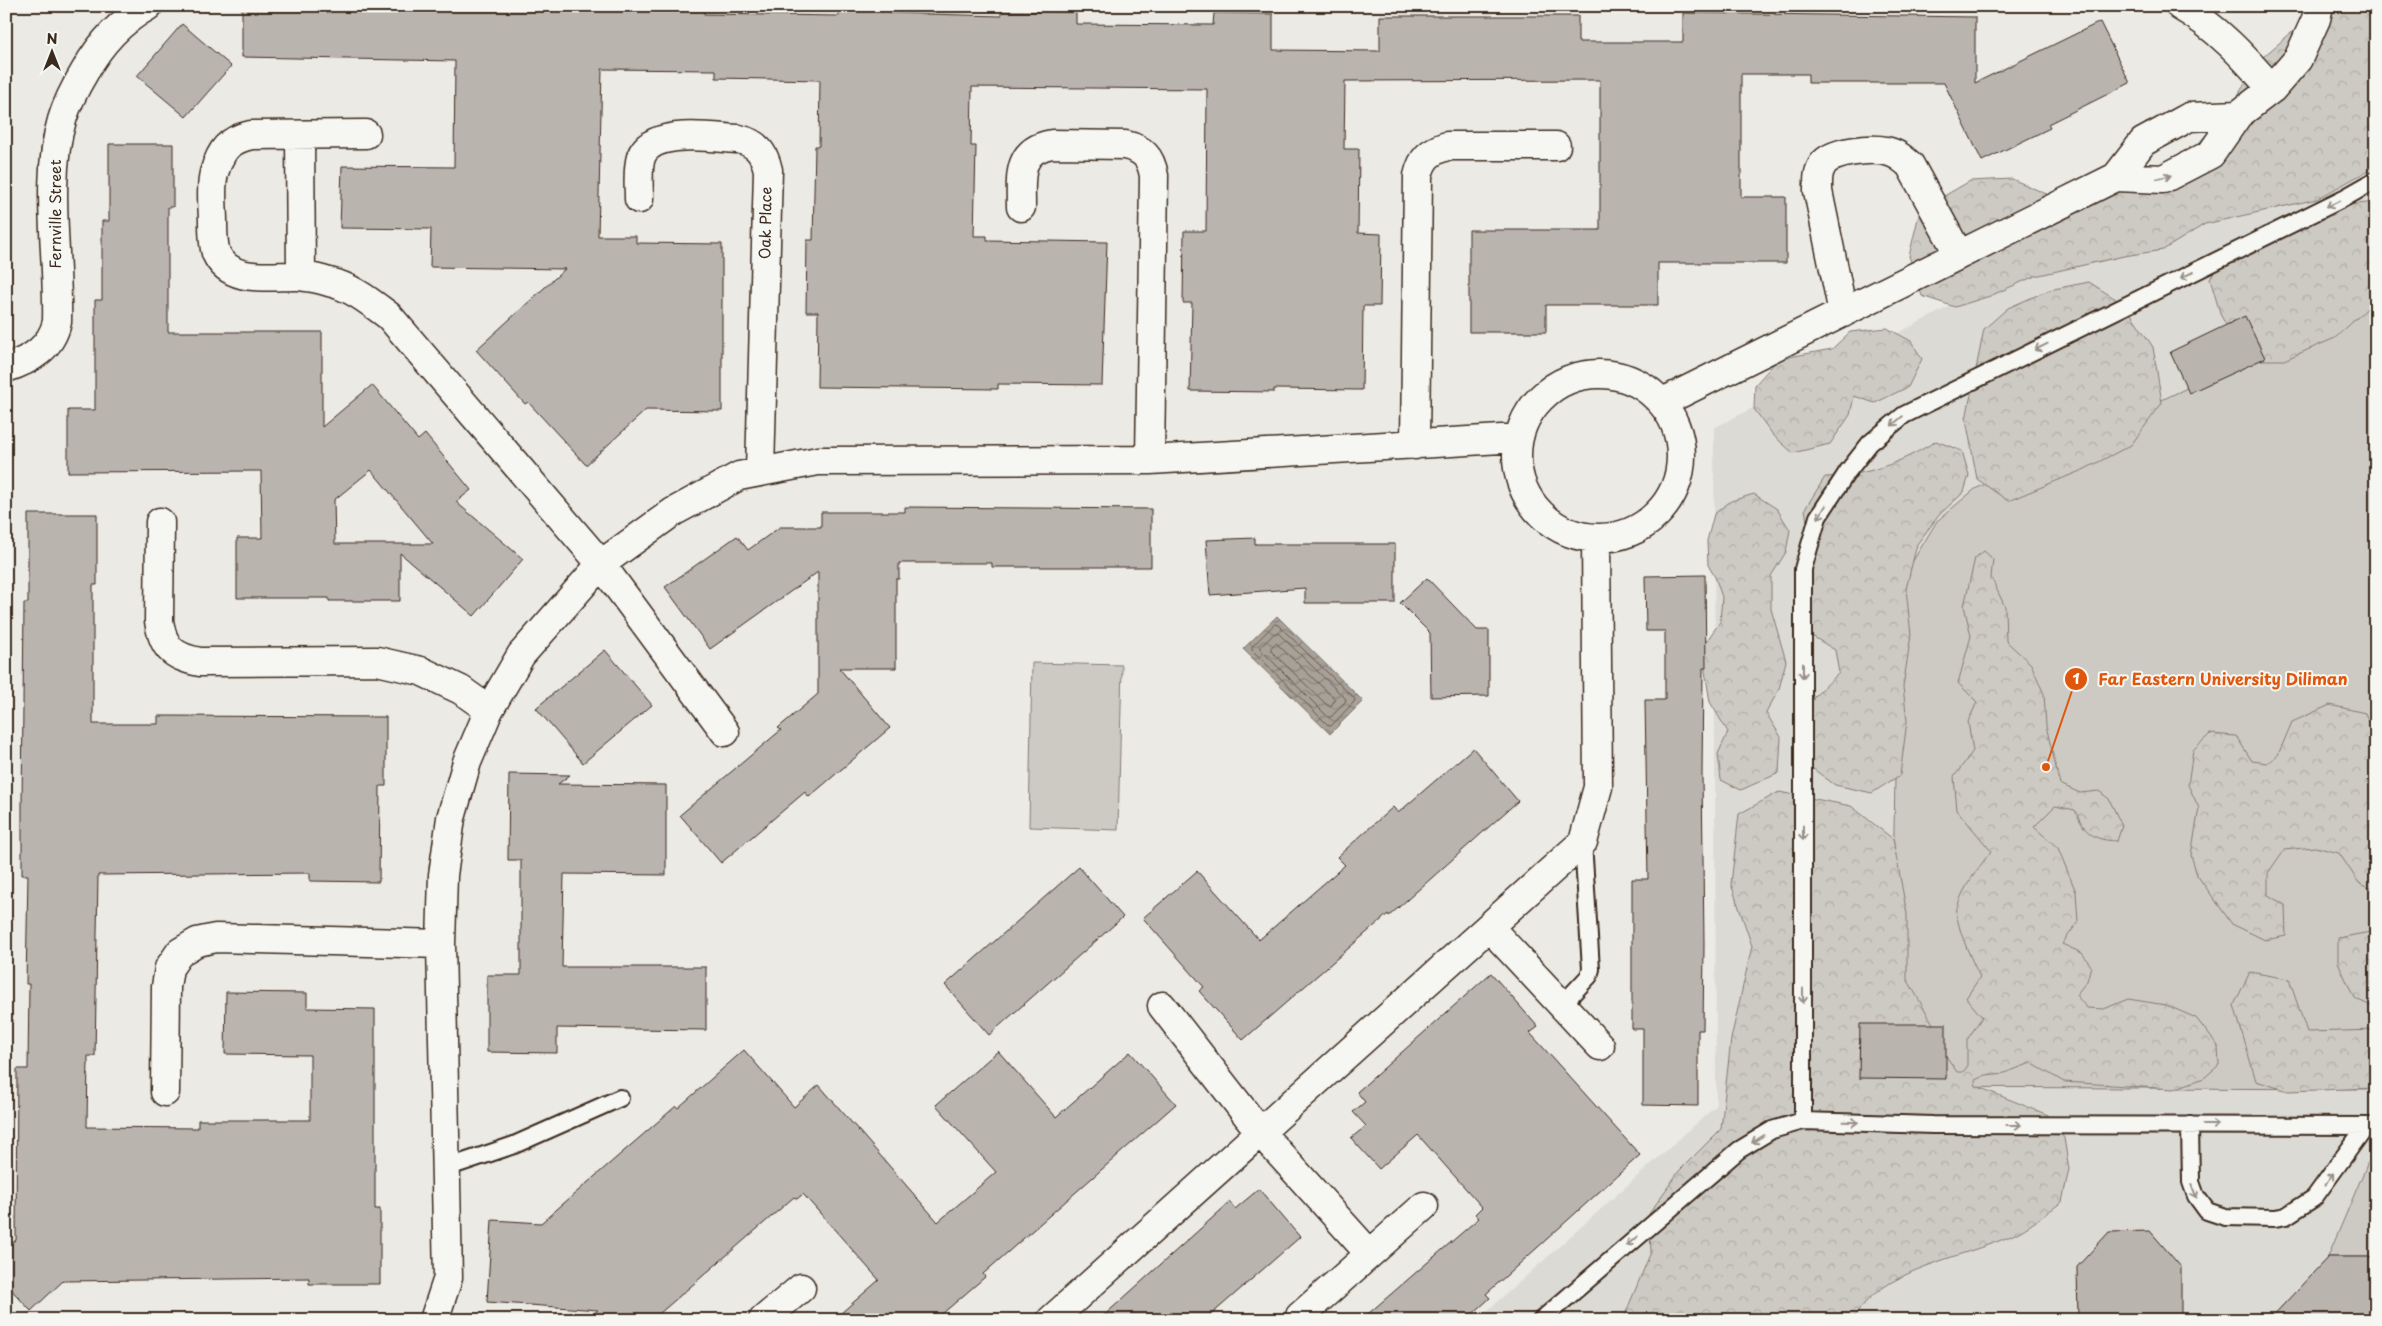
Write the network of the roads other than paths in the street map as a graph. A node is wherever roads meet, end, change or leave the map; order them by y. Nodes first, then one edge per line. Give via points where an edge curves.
1 (148, 6) edge
2 (2180, 6) edge
3 (2319, 6) edge
4 (2272, 89) junction
5 (2238, 115) junction
6 (366, 134) dead end
7 (300, 135) junction
8 (1556, 146) dead end
9 (2116, 177) junction
10 (2376, 180) edge
11 (639, 199) dead end
12 (1022, 207) dead end
13 (1958, 255) junction
14 (301, 276) junction
15 (1842, 312) junction
16 (6, 368) edge
17 (1663, 402) junction
18 (1518, 438) junction
19 (1415, 445) junction
20 (1150, 460) junction
21 (760, 471) junction
22 (160, 522) dead end
23 (1596, 538) junction
24 (601, 564) junction
25 (489, 710) junction
26 (725, 732) dead end
27 (1584, 842) junction
28 (1489, 927) junction
29 (441, 944) junction
30 (1162, 1006) dead end
31 (1561, 1006) junction
32 (1600, 1046) dead end
33 (165, 1092) dead end
34 (620, 1098) dead end
35 (1803, 1121) junction
36 (2190, 1125) junction
37 (2371, 1126) edge
38 (1260, 1132) junction
39 (446, 1168) junction
40 (1424, 1206) dead end
41 (1370, 1253) junction
42 (801, 1288) dead end
43 (1300, 1316) dead end
44 (434, 1320) edge
45 (763, 1320) edge
46 (1050, 1320) edge
47 (1541, 1320) edge

1 - 16 street, Fernville Street via 116,29 102,44 74,90 62,120 54,194 57,322 46,347 20,364
2 - 4 street via 2200,17 2227,41
3 - 4 street via 2298,59
4 - 5 street
5 - 9 street via 2189,117 2143,142
9 -> 5 street via 2163,180 2205,159
6 - 7 street
7 - 14 street
7 - 14 street via 236,138 225,148 212,182 213,238 216,253 226,266 238,274
8 - 19 street via 1448,146 1427,155 1420,165
9 - 13 street
10 -> 35 lane via 1904,414 1870,443 1818,517 1803,570
11 - 21 street, Oak Place via 642,155 659,140 670,137 738,139 754,145 766,158
12 - 20 street via 1024,162 1030,152 1041,146 1125,145 1141,151 1152,164
13 - 15 street
13 - 15 street via 1910,165 1899,156 1873,150 1833,156 1823,163 1817,176
14 - 24 street via 331,282 360,295 389,316
15 - 17 street
17 - 18 street via 1633,380 1598,373 1562,382 1534,405
17 - 23 street via 1680,436 1681,474 1664,508 1633,532
18 - 19 street
18 - 23 street via 1518,474 1533,506 1561,529
19 - 20 street
20 - 21 street via 818,461
21 - 24 street via 739,476 673,512
22 - 25 street via 159,621 162,637 171,650 184,659 200,662 377,662 421,671 461,690
23 - 27 street via 1598,787
24 - 25 street via 521,655
24 - 26 street
25 - 29 street via 467,762 451,818 443,875
27 - 28 street
27 - 31 lane via 1591,963 1589,976
28 - 31 street
28 - 38 street
29 - 33 street via 216,938 196,942 180,952 169,968
29 - 39 street
30 - 38 street
31 - 32 street
34 - 39 lane via 514,1145
35 -> 36 lane via 1933,1125
35 -> 47 lane via 1772,1130 1739,1150
36 -> 37 lane
36 -> 37 lane via 2191,1182 2207,1211 2225,1217 2275,1218 2286,1216 2314,1198
38 - 41 street
38 - 46 street
39 - 44 street via 448,1278
40 - 41 street
41 - 43 street
42 - 45 street

